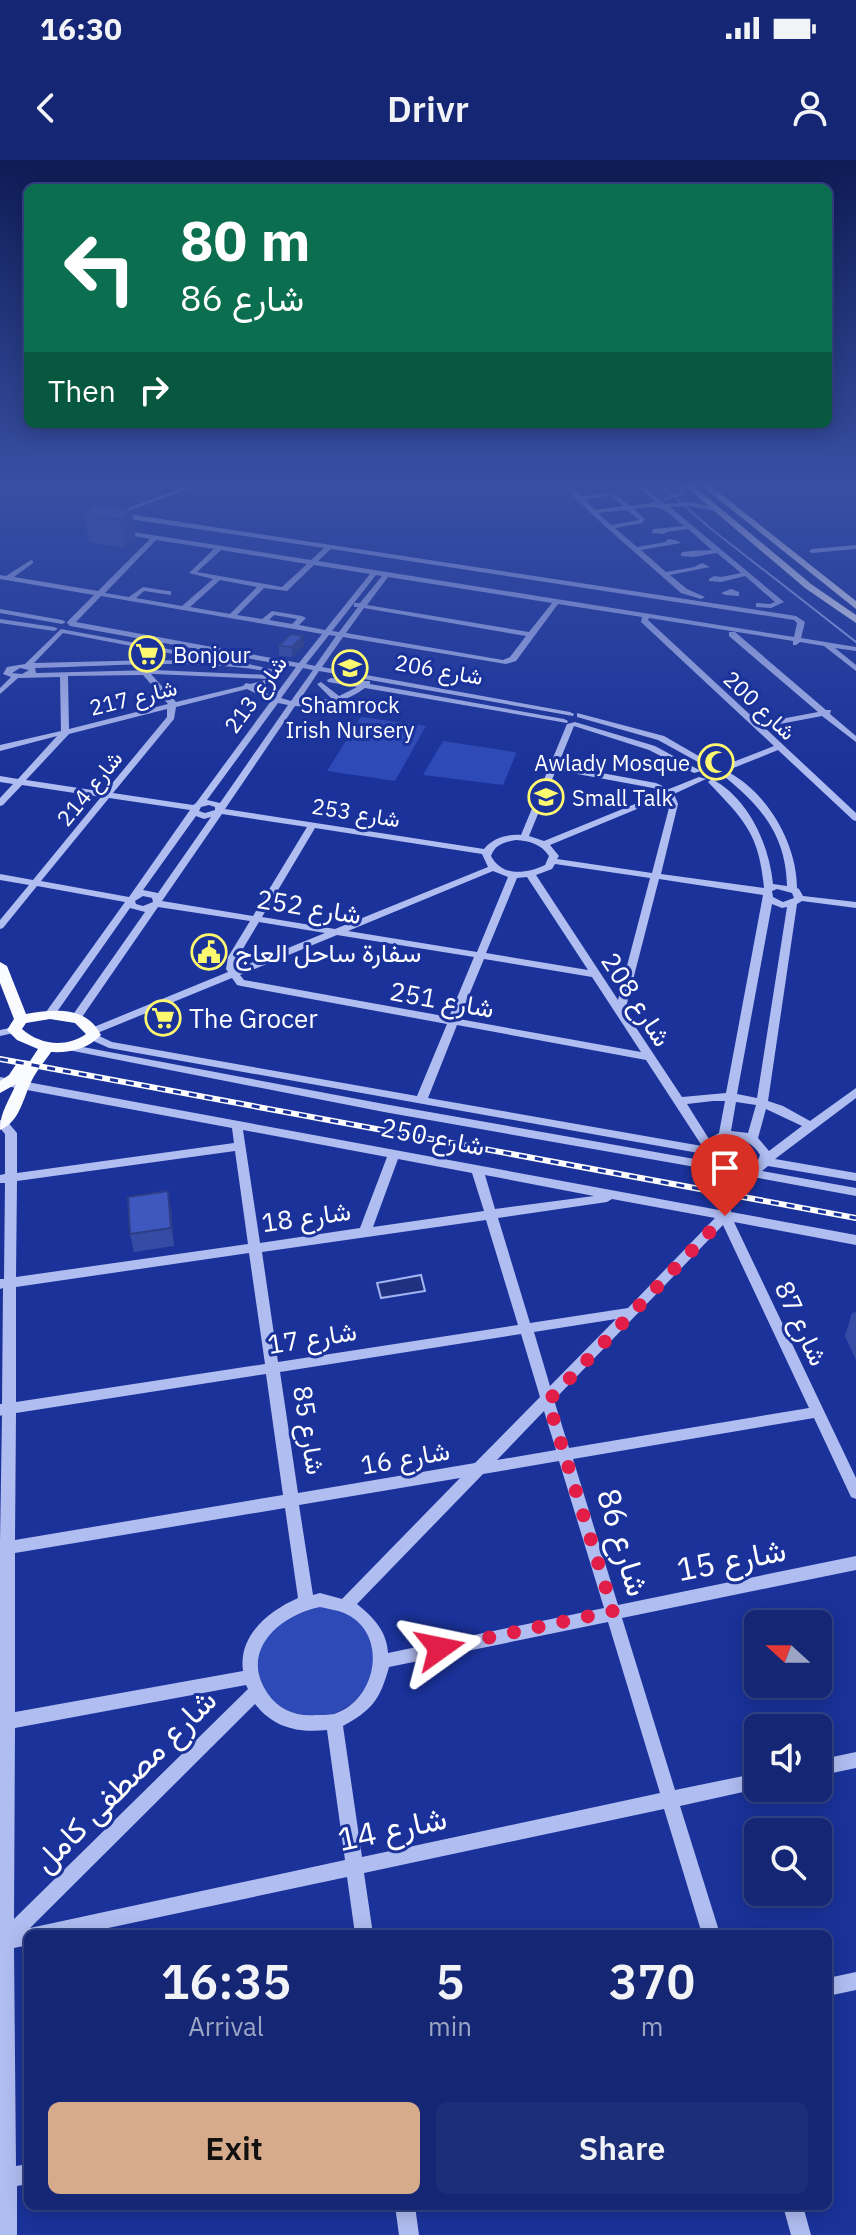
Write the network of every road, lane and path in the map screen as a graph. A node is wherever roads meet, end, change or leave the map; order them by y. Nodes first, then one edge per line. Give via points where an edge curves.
1 (14, 579) edge
2 (115, 579) edge
3 (217, 579) edge
4 (223, 579) edge
5 (297, 579) edge
6 (370, 579) edge
7 (384, 579) edge
8 (397, 579) edge
9 (538, 579) edge
10 (670, 579) edge
11 (717, 579) edge
12 (753, 579) edge
13 (799, 579) edge
14 (822, 579) edge
15 (263, 585) junction
16 (100, 594) junction
17 (730, 594) junction
18 (709, 598) junction
19 (130, 599) junction
20 (155, 603) junction
21 (740, 603) junction
22 (350, 604) junction
23 (555, 604) junction
24 (363, 606) junction
25 (856, 606) edge
26 (184, 608) junction
27 (0, 611) edge
28 (232, 616) junction
29 (645, 618) junction
30 (856, 620) edge
31 (3, 622) edge
32 (64, 627) junction
33 (328, 632) junction
34 (341, 634) junction
35 (732, 634) junction
36 (531, 635) junction
37 (742, 635) junction
38 (796, 641) junction
39 (829, 646) junction
40 (856, 651) edge
41 (251, 656) junction
42 (272, 660) junction
43 (243, 665) junction
44 (301, 665) junction
45 (316, 668) junction
46 (0, 669) edge
47 (28, 669) junction
48 (856, 669) edge
49 (145, 672) junction
50 (13, 674) junction
51 (64, 674) junction
52 (350, 674) junction
53 (240, 676) junction
54 (274, 676) junction
55 (0, 678) edge
56 (371, 678) junction
57 (331, 680) junction
58 (321, 684) junction
59 (364, 686) junction
60 (248, 687) junction
61 (284, 687) junction
62 (303, 689) junction
63 (0, 692) edge
64 (337, 699) junction
65 (275, 700) junction
66 (296, 703) junction
67 (173, 706) junction
68 (828, 712) junction
69 (572, 720) junction
70 (757, 726) junction
71 (856, 732) edge
72 (65, 733) junction
73 (856, 740) edge
74 (779, 747) junction
75 (0, 748) edge
76 (712, 766) junction
77 (553, 767) junction
78 (725, 772) junction
79 (704, 777) junction
80 (0, 779) edge
81 (20, 782) junction
82 (669, 793) junction
83 (106, 795) junction
84 (0, 803) edge
85 (196, 808) junction
86 (219, 811) junction
87 (856, 818) edge
88 (313, 825) junction
89 (524, 838) junction
90 (544, 844) junction
91 (486, 852) junction
92 (553, 861) junction
93 (493, 868) junction
94 (530, 874) junction
95 (513, 875) junction
96 (657, 876) junction
97 (0, 877) edge
98 (36, 883) junction
99 (792, 888) junction
100 (768, 893) junction
101 (131, 899) junction
102 (795, 901) junction
103 (156, 903) junction
104 (856, 905) edge
105 (256, 919) junction
106 (0, 926) edge
107 (335, 932) junction
108 (480, 956) junction
109 (0, 966) edge
110 (233, 974) junction
111 (595, 974) junction
112 (5, 995) edge
113 (620, 1012) junction
114 (50, 1014) junction
115 (76, 1018) junction
116 (453, 1023) junction
117 (12, 1027) edge
118 (93, 1034) junction
119 (41, 1046) junction
120 (67, 1047) junction
121 (649, 1057) junction
122 (8, 1084) edge
123 (856, 1092) edge
124 (733, 1097) junction
125 (421, 1100) junction
126 (678, 1102) junction
127 (762, 1103) junction
128 (1, 1124) edge
129 (237, 1125) junction
130 (810, 1126) junction
131 (724, 1135) junction
132 (752, 1139) junction
133 (240, 1146) junction
134 (709, 1149) junction
135 (394, 1153) junction
136 (765, 1160) junction
137 (477, 1169) junction
138 (724, 1170) junction
139 (750, 1173) junction
140 (856, 1177) edge
141 (5, 1178) edge
142 (856, 1192) edge
143 (619, 1196) junction
144 (491, 1214) junction
145 (725, 1216) junction
146 (365, 1232) junction
147 (856, 1240) edge
148 (255, 1248) junction
149 (5, 1283) edge
150 (632, 1312) junction
151 (526, 1328) junction
152 (272, 1368) junction
153 (548, 1401) junction
154 (4, 1410) edge
155 (818, 1412) junction
156 (565, 1454) junction
157 (479, 1469) junction
158 (856, 1493) edge
159 (292, 1500) junction
160 (4, 1549) edge
161 (856, 1563) edge
162 (306, 1601) junction
163 (346, 1605) junction
164 (613, 1611) junction
165 (383, 1661) junction
166 (254, 1685) junction
167 (334, 1722) junction
168 (3, 1723) edge
169 (856, 1760) edge
170 (832, 1765) edge
171 (744, 1784) edge
172 (670, 1799) junction
173 (354, 1867) junction
174 (57, 1930) edge
175 (363, 1930) edge
176 (710, 1930) edge
177 (24, 1937) edge
178 (2, 1943) edge
179 (856, 1981) edge
180 (832, 1986) edge
181 (12, 2177) edge
182 (406, 2210) edge
183 (794, 2210) edge
184 (7, 2235) edge
185 (409, 2235) edge
186 (801, 2235) edge

1 - 16 street
2 - 16 street
3 - 26 street
4 - 15 street
5 - 15 street via 288,588
6 - 22 street, شارع 213
7 - 24 street, شارع 213
8 - 23 street
9 - 38 street via 796,618 801,622
10 - 18 street via 684,591
11 - 17 street
12 - 21 street via 780,602
13 - 30 main road
14 - 25 main road
15 - 28 street
16 - 19 street
16 - 32 street
17 - 18 street
17 - 21 street
18 - 21 street
19 - 20 street
19 - 20 street via 143,589 168,593
20 - 26 street
22 - 24 street
22 - 33 street, شارع 213
23 - 29 street
23 - 36 street
24 - 34 street, شارع 213
24 - 36 street
26 - 28 street
27 - 32 street
28 - 33 street
29 - 35 street
29 - 38 street
29 - 70 street, شارع 200
31 - 32 street
32 - 41 street, شارع 206
32 - 43 street
32 - 47 street
33 - 34 street
33 - 44 street, شارع 213
34 - 36 street via 503,662 513,659
34 - 45 street, شارع 213
35 - 37 street
35 - 68 street
37 - 38 street
37 - 68 street
38 - 39 street
39 - 40 street
39 - 48 street
41 - 42 street, شارع 206
41 - 43 street
42 - 44 street, شارع 206
42 - 54 street
43 - 47 street via 146,662
43 - 53 street
43 - 54 street
44 - 45 street, شارع 206
44 - 61 street, شارع 213
45 - 52 street, شارع 206
45 - 62 street, شارع 213
46 - 50 street
47 - 50 street
47 - 51 street
49 - 51 street
49 - 53 street
49 - 67 street
50 - 55 street
50 - 63 street
51 - 72 street
52 - 56 street, شارع 206
52 - 57 street
53 - 54 street
53 - 60 street
54 - 60 street, شارع 217
54 - 61 street
56 - 59 street
56 - 69 street, شارع 206
57 - 58 street
57 - 59 street, شارع 206
58 - 62 street
58 - 64 street
59 - 64 street
59 - 69 street, شارع 206
60 - 65 street
60 - 67 street, شارع 217
61 - 62 street
61 - 65 street, شارع 213
62 - 66 street, شارع 213
64 - 66 street
65 - 66 street
65 - 85 street, شارع 213
66 - 86 street, شارع 213
67 - 72 street, شارع 217
67 - 83 street, شارع 214 via 169,720
68 - 70 street
68 - 71 street
68 - 73 street
69 - 76 street, شارع 206 via 661,738
69 - 77 street
69 - 79 street, شارع 206 via 652,748
70 - 74 street, شارع 200
72 - 75 street, شارع 217
72 - 81 street
74 - 78 street
74 - 87 street, شارع 200
76 - 78 street, شارع 206
76 - 79 street
77 - 82 street via 648,784
77 - 89 street
78 - 79 street via 723,780
78 - 99 street via 764,808 781,833
79 - 82 street
79 - 100 street, شارع 206 via 740,809 760,838
80 - 81 street
81 - 83 street
81 - 84 street
82 - 90 street
82 - 96 street via 675,810
83 - 85 street
83 - 98 street, شارع 214
85 - 86 street, شارع 253 via 213,802
85 - 101 street, شارع 213
86 - 88 street, شارع 253
86 - 103 street, شارع 213
88 - 91 street, شارع 253
88 - 105 street
89 - 90 street
89 - 91 street via 500,840
90 - 92 street
91 - 93 street
92 - 94 street
92 - 96 street
93 - 95 street
93 - 107 street
94 - 95 street
94 - 111 street, شارع 208
95 - 108 street
96 - 100 street
96 - 113 street
97 - 98 street
98 - 101 street
98 - 106 street, شارع 214
99 - 100 street via 780,886
99 - 102 street
100 - 102 street via 776,904
100 - 124 street, شارع 206
101 - 103 street via 146,893
101 - 103 street via 135,908
101 - 114 street, شارع 213
102 - 104 street
102 - 127 street
103 - 105 street, شارع 252
103 - 115 street, شارع 213
105 - 107 street, شارع 252
105 - 110 street via 233,957
107 - 108 street, شارع 252
107 - 110 street
108 - 111 street, شارع 252
108 - 116 street
109 - 112 main road
110 - 116 street, شارع 251 via 255,988
110 - 118 street
111 - 113 street, شارع 208
112 - 117 main road
113 - 121 street, شارع 208
114 - 115 main road
114 - 117 main road
115 - 118 main road
116 - 121 street, شارع 251
116 - 125 street
117 - 119 main road
118 - 120 main road
118 - 125 street, شارع 250 via 109,1045
119 - 120 main road
119 - 122 main road
120 - 138 street, شارع 250
121 - 126 street, شارع 208
122 - 128 main road via 14,1108
122 - 129 street, شارع 250
123 - 130 street
124 - 126 street
124 - 127 street
124 - 131 street, شارع 206
125 - 134 street, شارع 250
126 - 134 street, شارع 208
127 - 130 street
127 - 132 street
128 - 141 street via 11,1133
129 - 133 street, شارع 85
129 - 135 street, شارع 250
130 - 136 street
131 - 132 street
131 - 134 street
132 - 136 street via 764,1150
133 - 141 street
133 - 148 street, شارع 85
134 - 138 street
135 - 137 street, شارع 250
135 - 146 street
136 - 139 street
136 - 140 street
137 - 143 street, شارع 250
137 - 144 street, شارع 86
138 - 139 street
138 - 145 street
139 - 142 street
141 - 149 street
143 - 144 street, شارع 18
143 - 145 street, شارع 250
144 - 146 street, شارع 18
144 - 151 street, شارع 86
145 - 147 street, شارع 250
145 - 150 street
145 - 155 street, شارع 87
146 - 148 street, شارع 18
148 - 149 street, شارع 18
148 - 152 street, شارع 85
149 - 154 street
150 - 151 street, شارع 17
150 - 153 street
151 - 152 street, شارع 17
151 - 153 street, شارع 86
152 - 154 street, شارع 17
152 - 159 street, شارع 85
153 - 156 street, شارع 86
153 - 157 street
154 - 160 street
155 - 156 street, شارع 16
155 - 158 street, شارع 87
156 - 157 street, شارع 16
156 - 164 street, شارع 86
157 - 159 street, شارع 16
157 - 163 street
159 - 160 street, شارع 16
159 - 162 street, شارع 85
160 - 168 street
161 - 164 street, شارع 15
162 - 163 street
162 - 166 street via 275,1616 259,1634 251,1655
163 - 165 street via 373,1627
164 - 165 street, شارع 15
164 - 172 street, شارع 86
165 - 167 street via 369,1698
166 - 167 street via 280,1717 316,1725
166 - 168 street
166 - 178 street, شارع مصطفى كامل
167 - 173 street
168 - 178 street
169 - 170 street
171 - 172 street, شارع 14
172 - 173 street, شارع 14
172 - 176 street, شارع 86
173 - 174 street, شارع 14
173 - 175 street
177 - 178 street
178 - 181 street
179 - 180 street
181 - 184 street
182 - 185 street
183 - 186 street

